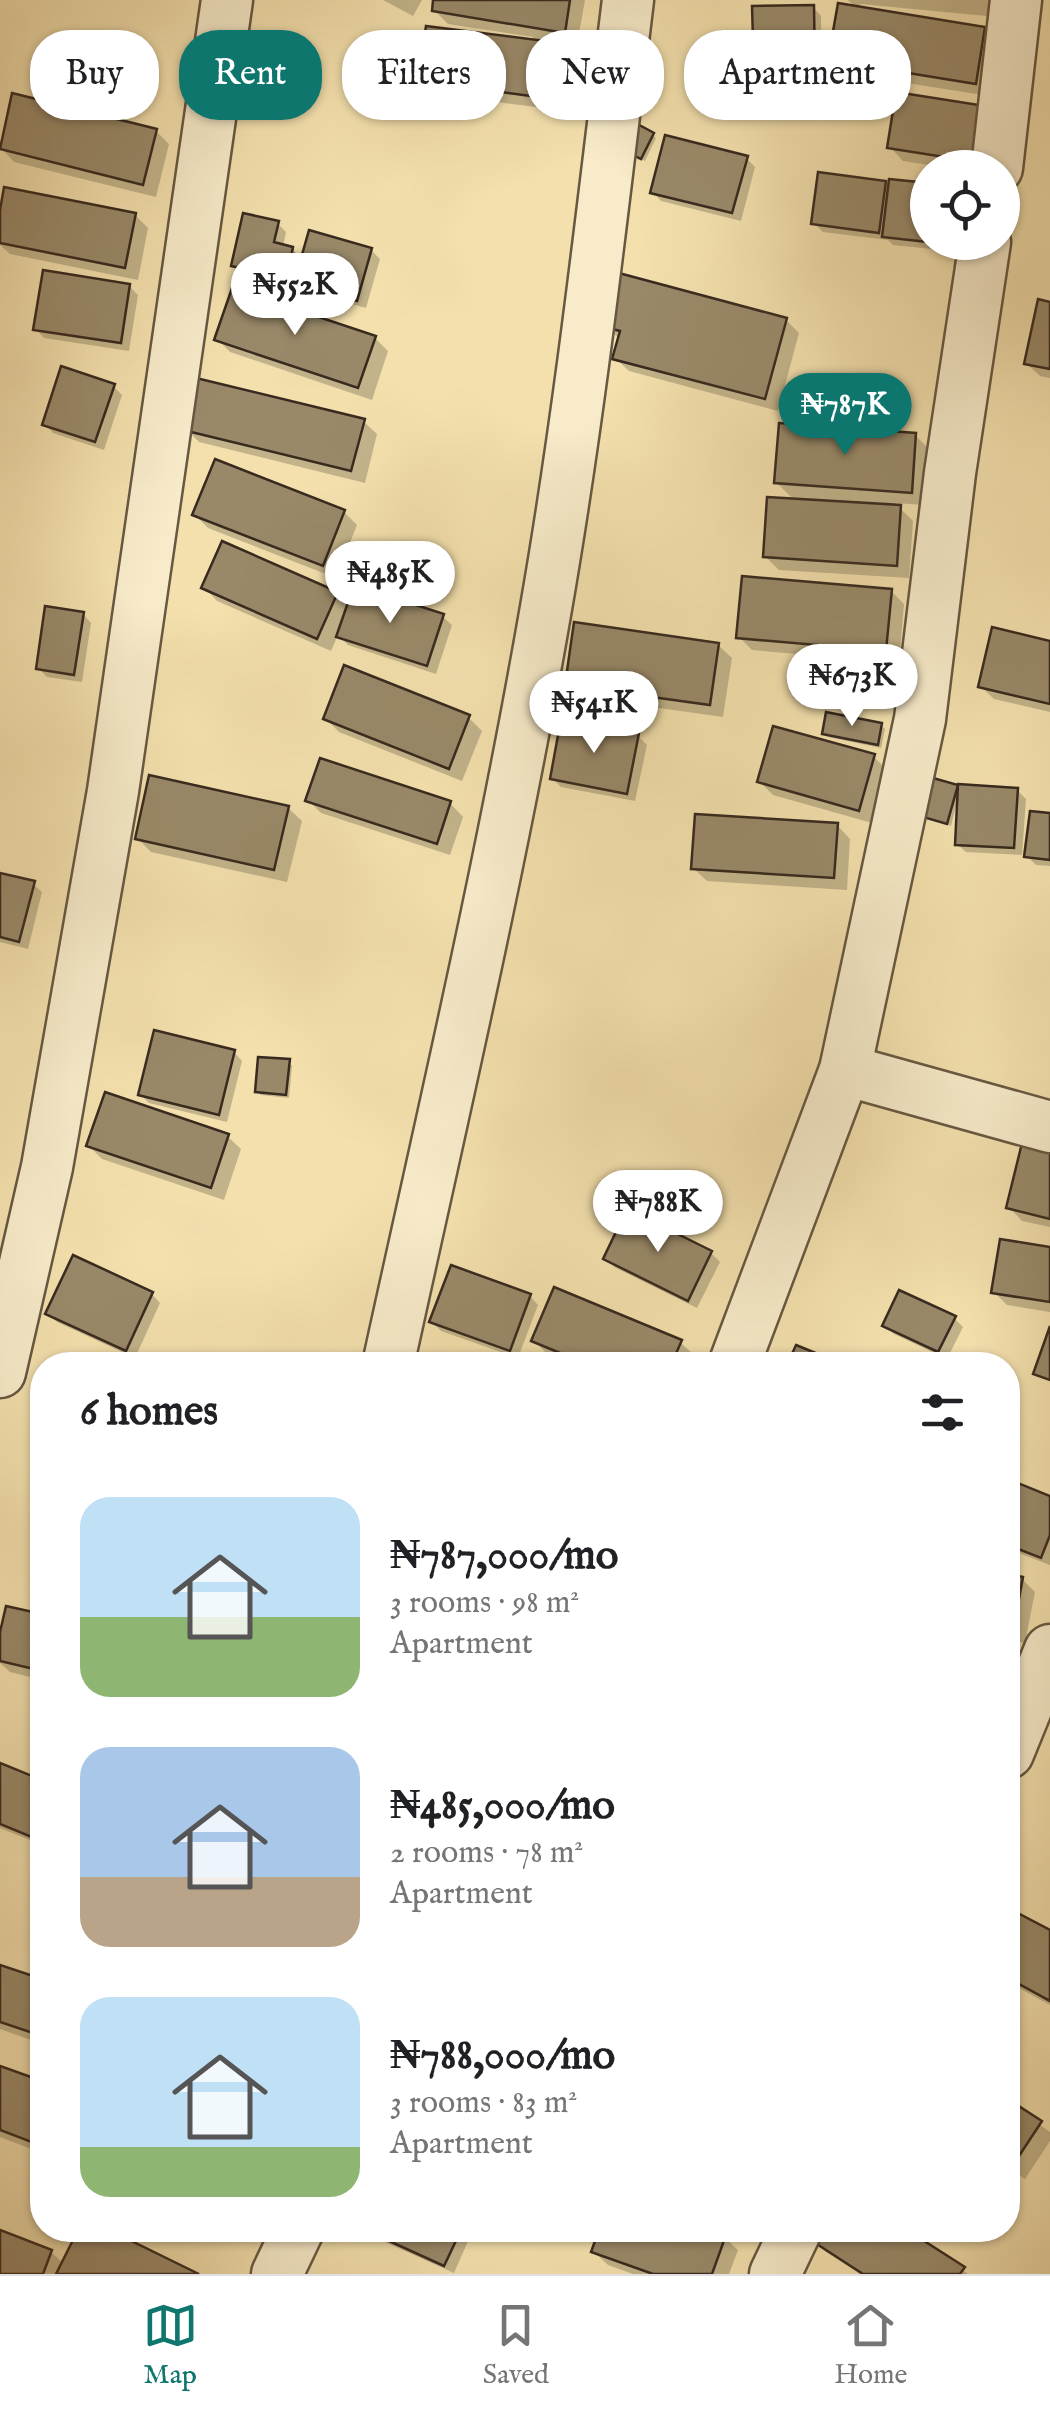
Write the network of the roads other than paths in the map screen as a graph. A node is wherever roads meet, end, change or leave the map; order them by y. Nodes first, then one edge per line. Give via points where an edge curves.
1 (227, 0) edge
2 (628, 0) edge
3 (1016, 0) edge
4 (998, 150) edge
5 (982, 260) edge
6 (845, 1070) junction
7 (1050, 1127) edge
8 (391, 1352) edge
9 (739, 1352) edge
10 (0, 1372) edge
11 (1050, 1650) edge
12 (1020, 1724) edge
13 (292, 2242) edge
14 (790, 2242) edge
15 (277, 2274) edge
16 (775, 2274) edge

1 - 10 street via 113,790 47,1167
2 - 8 street via 546,607
3 - 4 street
5 - 6 street via 920,719
6 - 7 street
6 - 9 street
11 - 12 street
13 - 15 street
14 - 16 street

